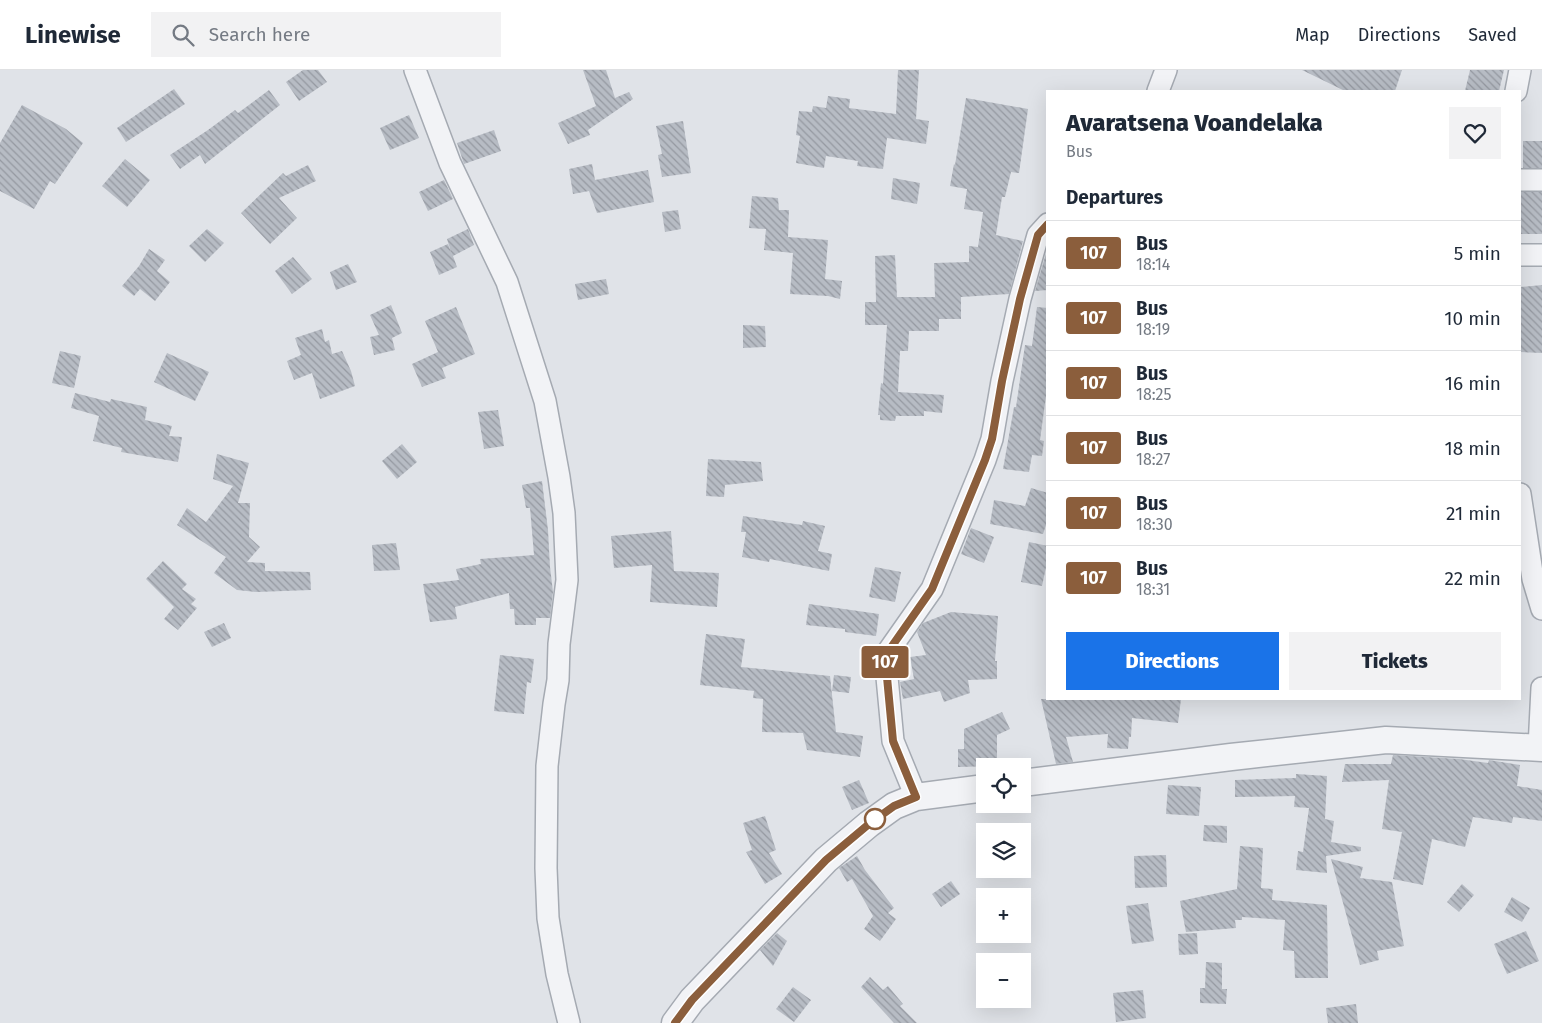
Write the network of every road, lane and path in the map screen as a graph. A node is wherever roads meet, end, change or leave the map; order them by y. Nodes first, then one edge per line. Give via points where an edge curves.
1 (415, 70) edge
2 (1166, 70) edge
3 (1520, 70) edge
4 (1158, 90) edge
5 (1516, 90) edge
6 (1521, 180) edge
7 (1542, 180) edge
8 (1046, 226) edge
9 (1521, 255) edge
10 (1542, 255) edge
11 (1521, 499) edge
12 (1537, 578) edge
13 (1542, 609) edge
14 (1542, 688) edge
15 (1541, 748) edge
16 (1031, 782) edge
17 (976, 789) edge
18 (916, 797) junction
19 (569, 1023) edge
20 (675, 1023) edge

1 - 19 street via 450,163 508,282 544,401 559,477 567,580 547,766 546,868 548,918
2 - 4 street
3 - 5 street
6 - 7 street
8 - 18 street via 1038,235 1020,299 985,460 932,589 885,656 893,741
9 - 10 street
11 - 12 street
12 - 13 street
14 - 15 street
15 - 16 street via 1386,740
17 - 18 street
18 - 20 street via 894,806 826,860 692,1000

